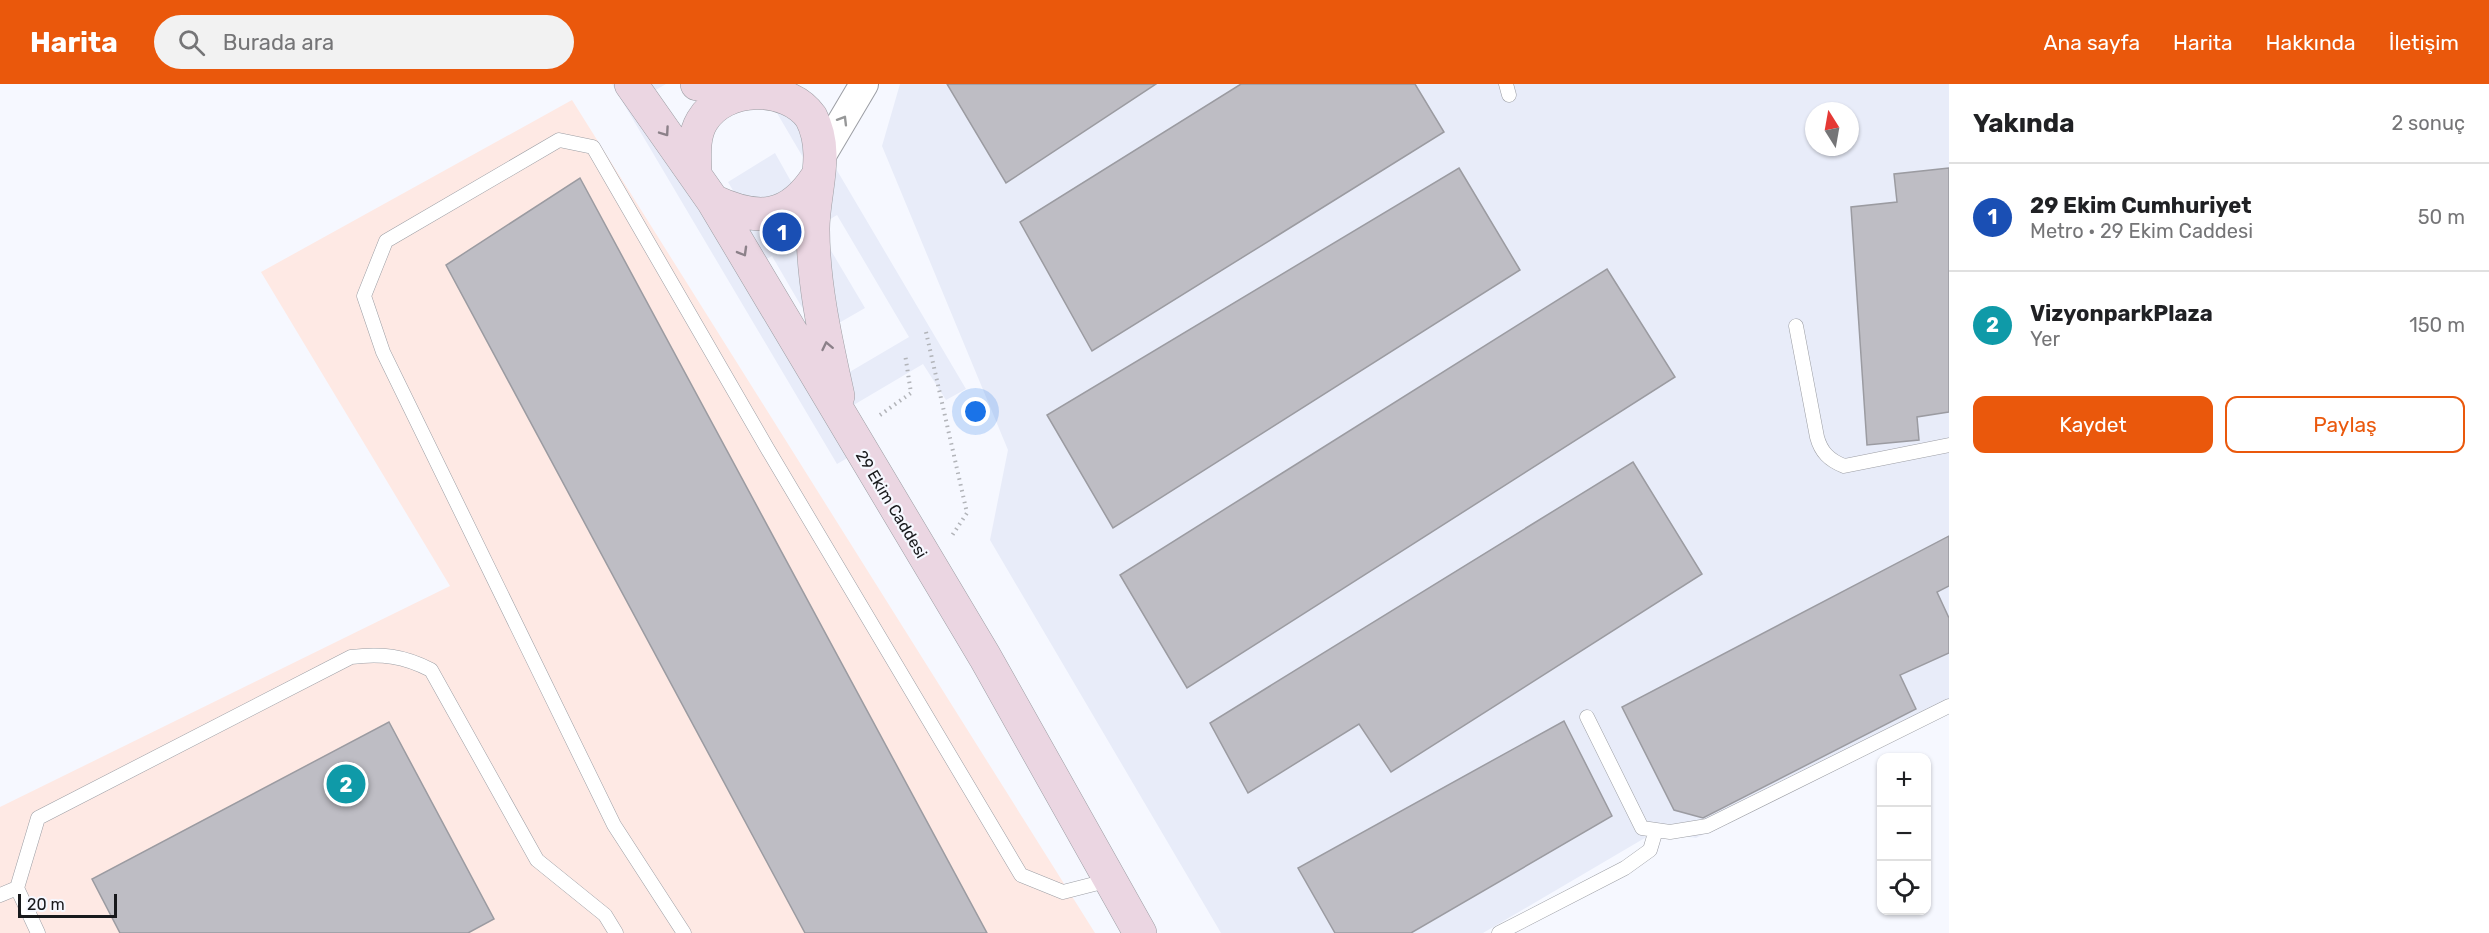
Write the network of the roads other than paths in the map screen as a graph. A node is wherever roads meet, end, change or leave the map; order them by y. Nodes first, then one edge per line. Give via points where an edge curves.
1 (631, 84) edge
2 (697, 84) edge
3 (864, 84) edge
4 (769, 87) edge
5 (819, 166) junction
6 (704, 188) junction
7 (1796, 326) dead end
8 (847, 430) junction
9 (1949, 445) edge
10 (1949, 706) edge
11 (1587, 717) dead end
12 (1656, 830) junction
13 (1110, 880) junction
14 (17, 888) junction
15 (0, 896) edge
16 (38, 933) edge
17 (616, 933) edge
18 (684, 933) edge
19 (1140, 933) edge
20 (1499, 933) edge

1 -> 6 main road, 29 Ekim Caddesi
2 - 4 main road via 715,88
5 -> 3 street
4 - 5 main road via 794,99 810,114 819,134
4 - 6 main road via 731,93 713,106 701,123 695,143
5 - 6 main road via 806,194 791,207 772,214 732,210
8 -> 5 main road via 821,318 813,230
6 -> 8 main road, 29 Ekim Caddesi
7 - 9 lane via 1819,446 1834,462 1844,466
8 - 13 main road, 29 Ekim Caddesi via 985,657
10 - 12 lane via 1707,826
11 - 12 lane via 1642,828
12 - 20 lane via 1650,850 1625,868
13 - 18 lane via 1063,892 1021,875 593,147 559,140 386,241 364,296 382,352 614,825
13 - 19 main road, 29 Ekim Caddesi
14 - 15 lane
14 - 16 lane
14 - 17 lane via 38,818 351,657 386,654 431,670 537,860 605,915

